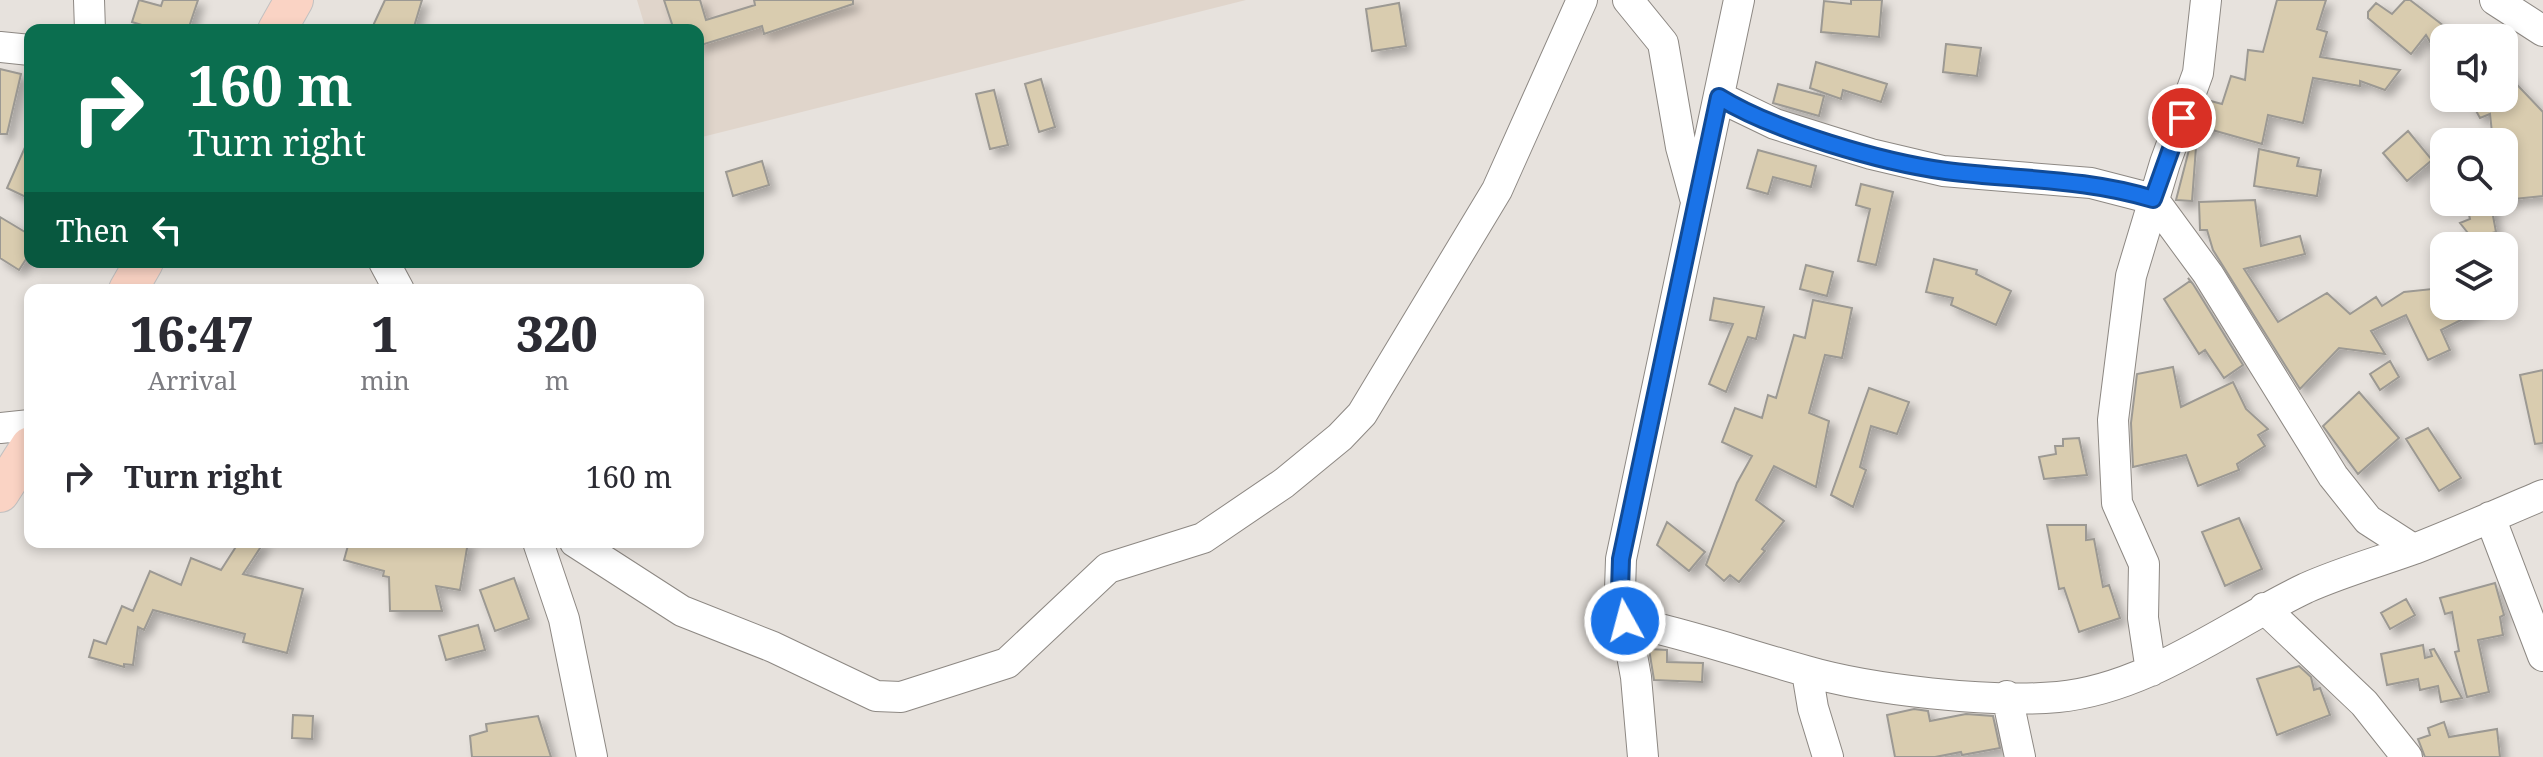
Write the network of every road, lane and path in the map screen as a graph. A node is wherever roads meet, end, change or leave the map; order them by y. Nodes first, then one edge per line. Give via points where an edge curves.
1 (89, 0) edge
2 (294, 0) edge
3 (1582, 0) edge
4 (1628, 0) edge
5 (1739, 0) edge
6 (2206, 0) edge
7 (2495, 0) edge
8 (90, 24) edge
9 (280, 24) edge
10 (2543, 31) edge
11 (0, 47) edge
12 (24, 49) edge
13 (1719, 97) junction
14 (2153, 199) junction
15 (1697, 206) junction
16 (24, 426) edge
17 (0, 428) edge
18 (24, 455) edge
19 (0, 493) edge
20 (2543, 495) edge
21 (2490, 517) junction
22 (540, 548) edge
23 (584, 548) edge
24 (2413, 549) junction
25 (2264, 608) junction
26 (1625, 621) junction
27 (2543, 656) edge
28 (2151, 671) junction
29 (1807, 672) junction
30 (2007, 696) junction
31 (592, 757) edge
32 (1643, 757) edge
33 (1828, 757) edge
34 (2020, 757) edge
35 (2407, 757) edge

1 - 8 street
2 - 9 main road
3 - 23 street via 1497,190 1362,414 1284,483 1203,538 1108,568 1007,663 909,695 876,696 682,611
4 - 15 street via 1663,43
5 - 13 street
6 - 14 street via 2198,73
7 - 10 street
11 - 12 street
13 - 14 street via 1775,124 1943,171 2091,183
13 - 15 street
14 - 24 street via 2208,274 2333,476 2368,520
14 - 28 street via 2131,276 2113,447 2117,503 2144,564 2143,618
15 - 26 street via 1621,559
16 - 17 street
18 - 19 main road
20 - 21 street
21 - 24 street
21 - 27 street
22 - 31 street via 564,619
24 - 25 street via 2339,573
25 - 28 street
25 - 35 street via 2364,703
26 - 29 street via 1698,636
26 - 32 street
28 - 30 street via 2082,694
29 - 30 street via 1917,690
29 - 33 street
30 - 34 street

